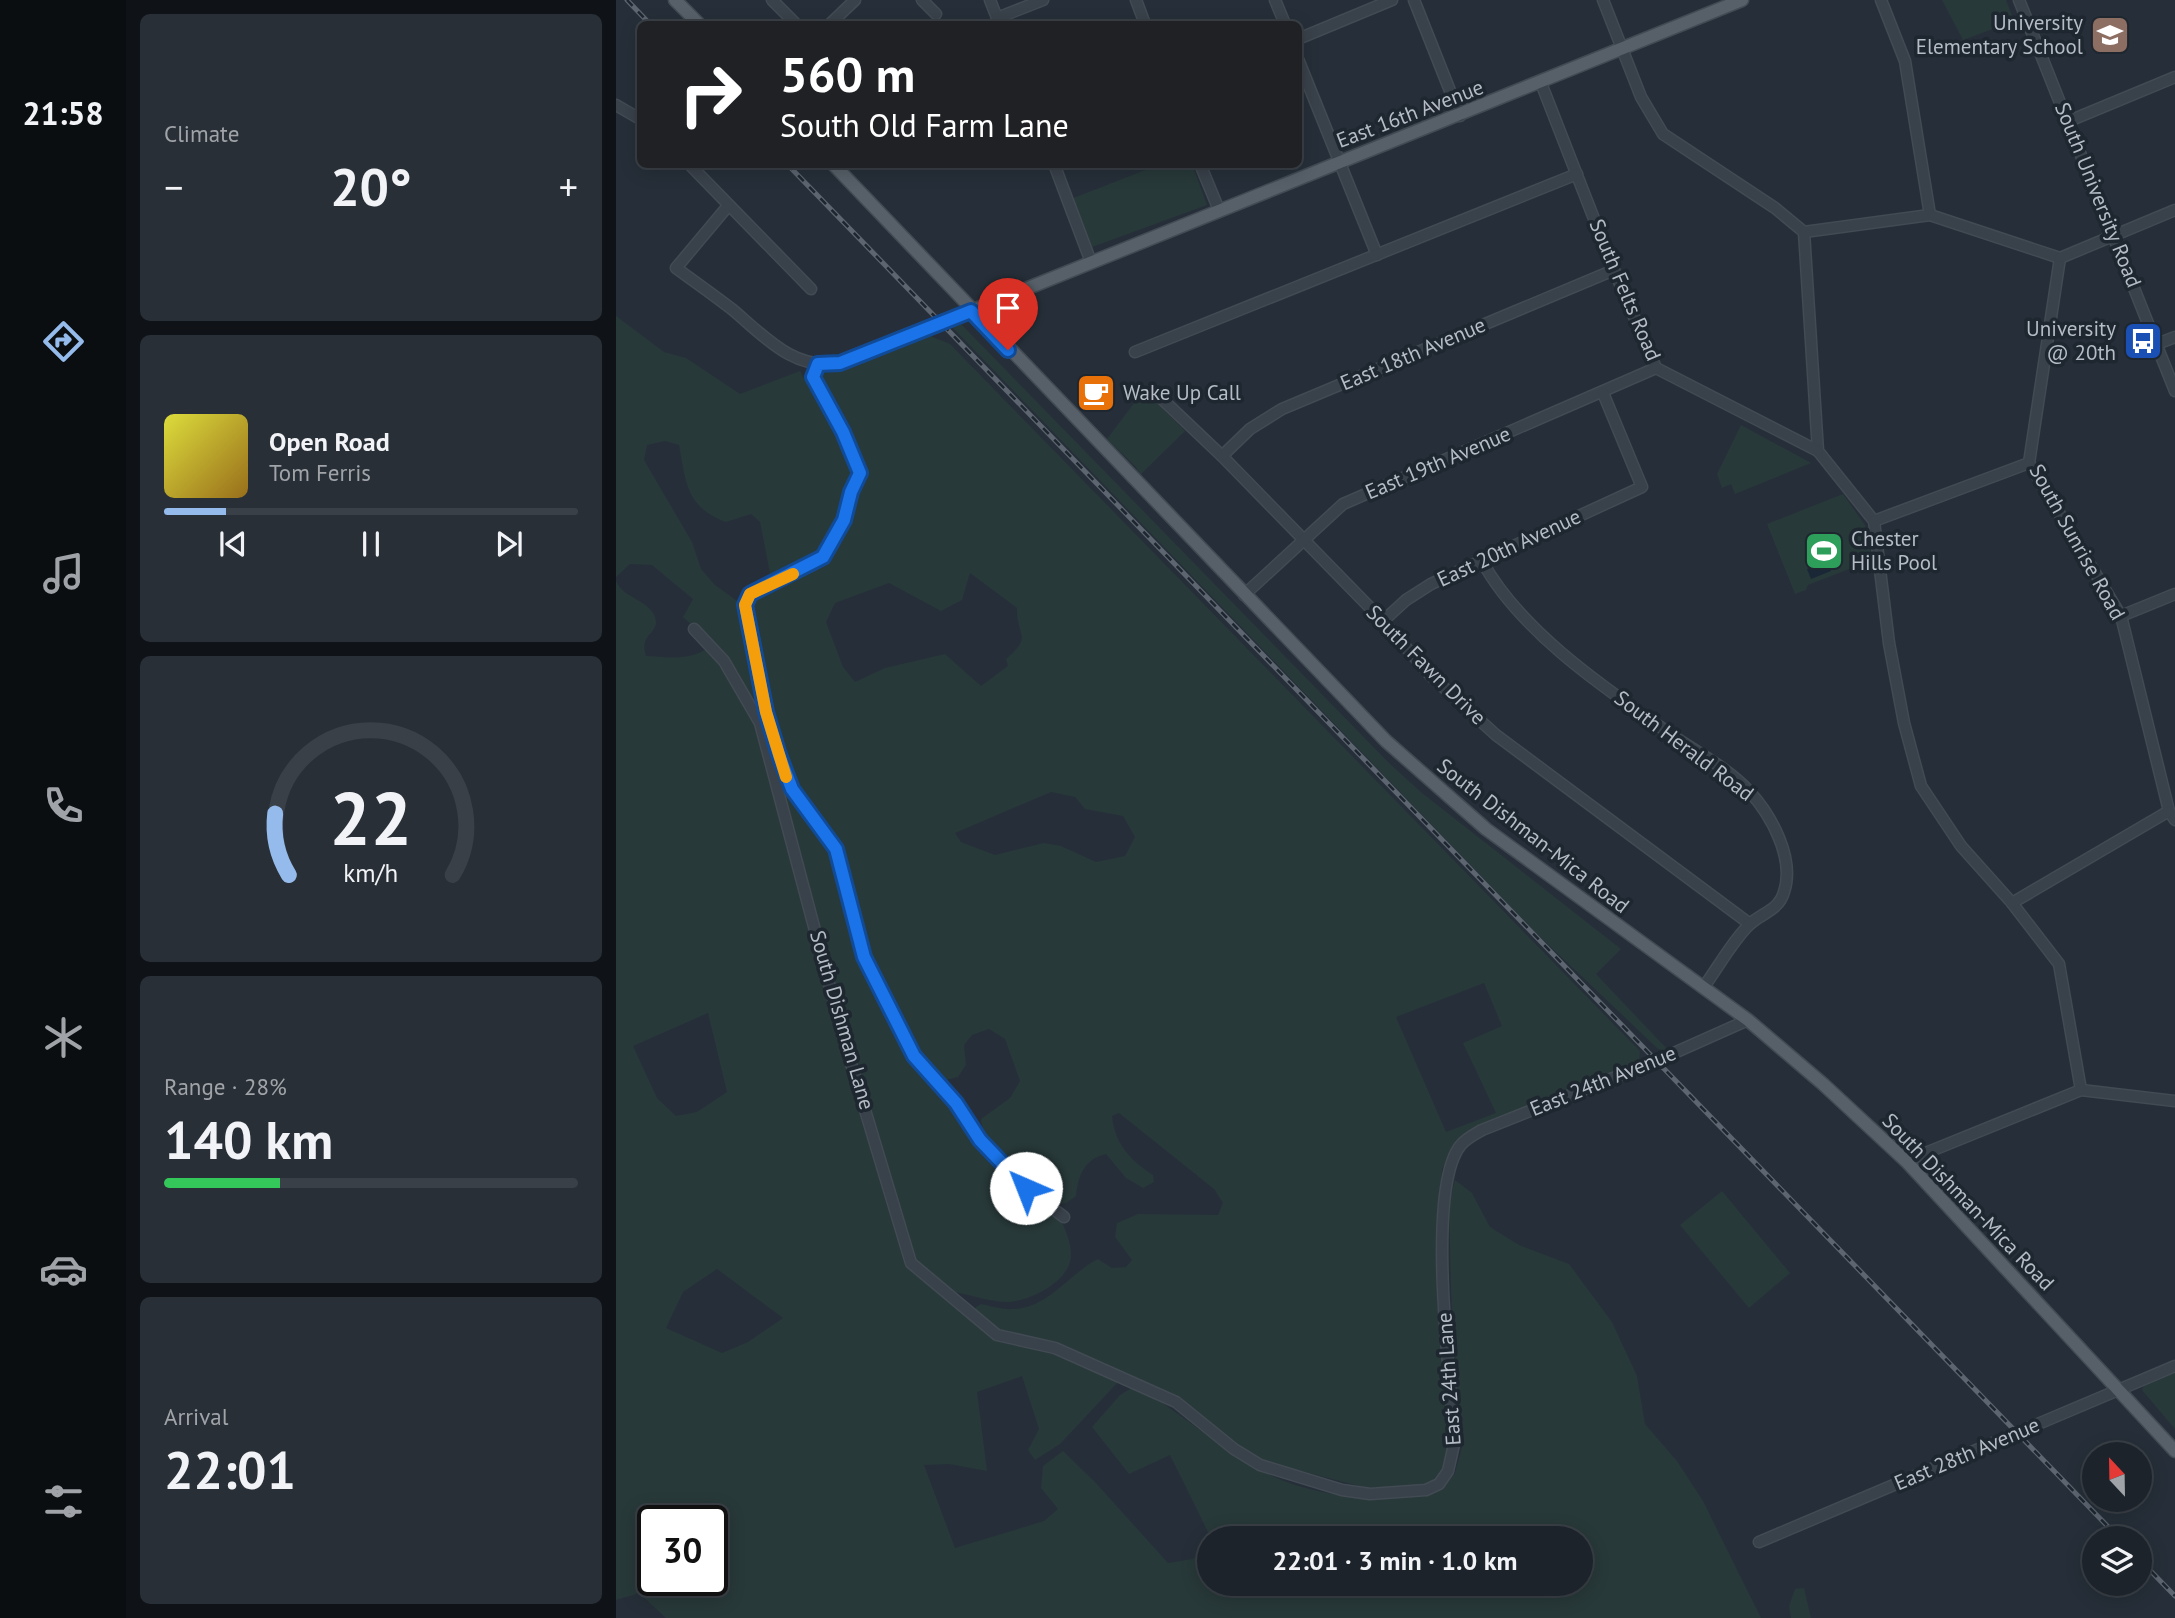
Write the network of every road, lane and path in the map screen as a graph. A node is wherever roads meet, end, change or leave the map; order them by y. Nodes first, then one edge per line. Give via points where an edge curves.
1 (675, 0) edge
2 (772, 0) edge
3 (855, 0) edge
4 (922, 0) edge
5 (989, 0) edge
6 (1043, 0) edge
7 (1136, 0) edge
8 (1275, 0) edge
9 (1392, 0) edge
10 (1414, 0) edge
11 (1603, 0) edge
12 (1742, 0) edge
13 (1881, 0) edge
14 (2020, 0) edge
15 (936, 14) dead end
16 (696, 21) edge
17 (793, 21) edge
18 (833, 21) edge
19 (998, 21) edge
20 (1144, 21) edge
21 (1284, 21) edge
22 (1302, 36) edge
23 (1623, 48) junction
24 (1302, 69) edge
25 (2175, 77) edge
26 (1541, 83) junction
27 (616, 105) edge
28 (1460, 116) junction
29 (637, 117) edge
30 (2069, 121) junction
31 (1340, 161) junction
32 (693, 168) edge
33 (837, 168) edge
34 (1056, 168) edge
35 (1202, 168) edge
36 (1577, 174) junction
37 (728, 206) junction
38 (1219, 210) junction
39 (2175, 210) edge
40 (1930, 215) junction
41 (1804, 232) junction
42 (2113, 234) junction
43 (1377, 255) junction
44 (2060, 258) junction
45 (1091, 262) junction
46 (1614, 270) junction
47 (811, 289) dead end
48 (971, 311) junction
49 (2175, 337) edge
50 (2157, 344) junction
51 (1135, 352) dead end
52 (818, 364) junction
53 (1656, 368) junction
54 (2175, 391) edge
55 (1603, 393) junction
56 (1162, 399) dead end
57 (1818, 451) junction
58 (1222, 456) junction
59 (2029, 463) junction
60 (1874, 521) junction
61 (1303, 541) junction
62 (1482, 561) junction
63 (2175, 594) edge
64 (1244, 596) junction
65 (2121, 616) junction
66 (1383, 621) junction
67 (694, 629) dead end
68 (2172, 816) edge
69 (2012, 903) junction
70 (1750, 924) junction
71 (1703, 989) junction
72 (1748, 1020) junction
73 (2081, 1090) junction
74 (2175, 1101) edge
75 (1461, 1145) joint
76 (1906, 1161) junction
77 (1064, 1217) dead end
78 (1055, 1348) joint
79 (2175, 1366) edge
80 (2117, 1389) junction
81 (2175, 1451) edge
82 (1759, 1542) dead end

1 - 16 main road
2 - 17 street
3 - 18 street
4 - 15 street
5 - 19 street
6 - 19 street
7 - 20 street
8 - 21 street
9 - 22 street
10 - 28 street
11 - 23 street
12 - 23 main road, East 16th Avenue
13 - 40 street via 1905,61
14 - 30 street, South University Road
23 - 26 main road, East 16th Avenue
23 - 41 street via 1641,97 1663,134
24 - 31 street
25 - 30 street
26 - 28 main road, East 16th Avenue
26 - 36 street, South Felts Road
27 - 29 street
28 - 31 main road, East 16th Avenue
30 - 42 street, South University Road
31 - 38 main road, East 16th Avenue
31 - 43 street
32 - 37 street
33 - 48 main road, South Dishman-Mica Road
34 - 45 street
35 - 38 street
36 - 43 street
36 - 46 street, South Felts Road
37 - 47 street
37 - 52 street via 676,268 773,345 801,361
38 - 45 main road, East 16th Avenue
39 - 42 street
40 - 41 street
40 - 44 street
41 - 57 street
42 - 44 street
42 - 50 street, South University Road
43 - 51 street
44 - 59 street, South Sunrise Road
45 - 48 main road, East 16th Avenue
46 - 53 street, South Felts Road
46 - 58 street, East 18th Avenue via 1282,409 1250,429
48 - 52 street, East 16th Avenue via 840,363
48 - 64 main road, South Dishman-Mica Road
49 - 50 street
50 - 54 street, South University Road
52 - 77 street via 813,377 860,473 844,520 823,557 746,597 746,621 769,722 792,789 836,849 859,945 914,1056 956,1103 988,1149 1026,1188
53 - 55 street, East 19th Avenue
53 - 57 street, South Felts Road
55 - 61 street, East 19th Avenue via 1377,487 1343,504
55 - 62 street, East 20th Avenue via 1642,487
56 - 58 street, South Fawn Drive
57 - 60 street
58 - 61 street, South Fawn Drive
59 - 60 street
59 - 65 street, South Sunrise Road
60 - 69 street via 1889,643 1921,786 1961,846
61 - 64 street, East 19th Avenue
61 - 66 street, South Fawn Drive
62 - 66 street, East 20th Avenue via 1431,584
62 - 70 street, South Herald Road via 1497,589 1535,628 1641,714 1747,789 1765,810 1788,863 1784,894 1771,912
63 - 65 street
64 - 71 main road, South Dishman-Mica Road via 1447,798
65 - 68 street, South Sunrise Road
66 - 70 street, South Fawn Drive via 1431,676 1496,735
67 - 78 street, South Dishman Lane via 724,661 760,723 844,1040 911,1263 997,1335
68 - 69 street
69 - 73 street via 2060,964
70 - 71 street, South Herald Road
71 - 72 main road, South Dishman-Mica Road
72 - 75 street, East 24th Avenue via 1482,1129
72 - 76 main road, South Dishman-Mica Road
73 - 74 street
73 - 76 street
75 - 78 street, East 24th Lane via 1449,1170 1444,1207 1443,1296 1455,1440 1453,1459 1439,1484 1426,1490 1370,1494 1259,1465 1176,1402
76 - 80 main road, South Dishman-Mica Road
79 - 80 street, East 28th Avenue
80 - 81 main road, South Dishman-Mica Road
80 - 82 street, East 28th Avenue

